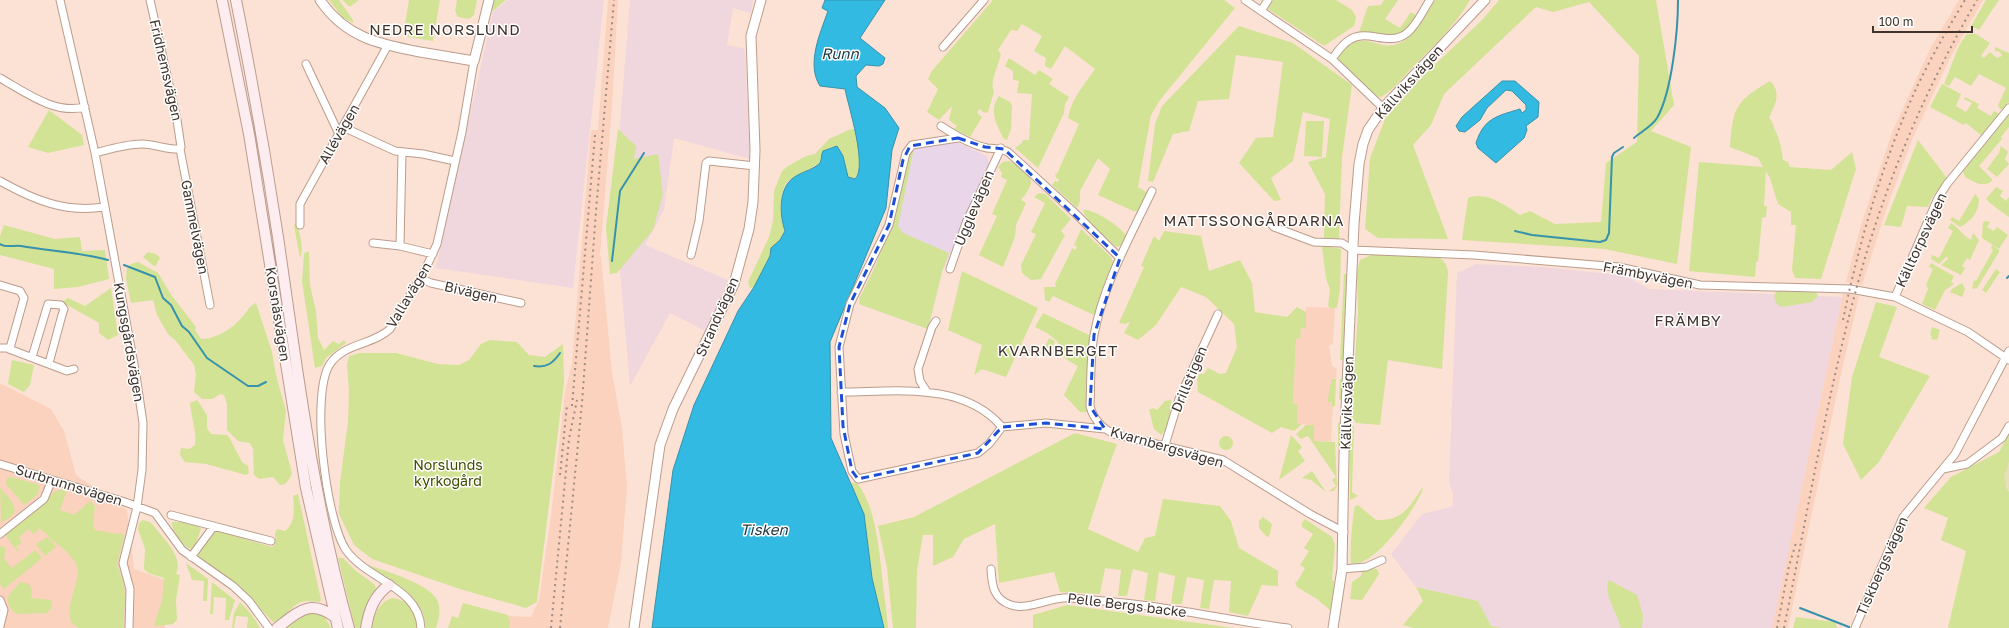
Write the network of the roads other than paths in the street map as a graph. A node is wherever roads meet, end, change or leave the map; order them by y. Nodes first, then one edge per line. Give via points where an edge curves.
1 (60, 0) edge
2 (150, 0) edge
3 (222, 0) edge
4 (236, 0) edge
5 (320, 0) edge
6 (489, 0) edge
7 (761, 0) edge
8 (984, 0) edge
9 (1245, 0) edge
10 (1268, 0) edge
11 (1430, 0) edge
12 (1485, 0) edge
13 (1261, 11) junction
14 (388, 45) junction
15 (943, 47) dead end
16 (1332, 59) junction
17 (474, 61) junction
18 (306, 64) dead end
19 (0, 78) edge
20 (85, 107) junction
21 (1383, 108) junction
22 (2009, 108) edge
23 (941, 126) dead end
24 (343, 127) junction
25 (339, 134) junction
26 (958, 138) junction
27 (182, 141) joint
28 (1001, 148) junction
29 (180, 149) junction
30 (402, 152) junction
31 (95, 154) junction
32 (455, 161) junction
33 (754, 166) junction
34 (0, 181) edge
35 (1152, 191) dead end
36 (104, 207) junction
37 (1271, 224) dead end
38 (300, 225) dead end
39 (373, 243) dead end
40 (400, 246) junction
41 (1353, 250) junction
42 (433, 254) junction
43 (691, 255) dead end
44 (1120, 258) junction
45 (950, 269) dead end
46 (420, 278) junction
47 (0, 285) edge
48 (1895, 298) junction
49 (521, 303) dead end
50 (210, 305) dead end
51 (1218, 314) dead end
52 (936, 321) dead end
53 (0, 348) edge
54 (9, 349) junction
55 (2008, 356) edge
56 (32, 357) junction
57 (49, 363) junction
58 (74, 369) dead end
59 (841, 392) junction
60 (927, 392) junction
61 (2009, 426) edge
62 (1002, 427) junction
63 (1105, 429) junction
64 (1165, 445) junction
65 (0, 464) edge
66 (1943, 470) junction
67 (52, 480) junction
68 (137, 507) junction
69 (171, 515) dead end
70 (214, 526) junction
71 (1344, 532) junction
72 (0, 534) edge
73 (271, 541) dead end
74 (191, 557) junction
75 (1382, 560) dead end
76 (991, 569) dead end
77 (1342, 569) junction
78 (389, 585) junction
79 (0, 600) edge
80 (335, 617) junction
81 (0, 626) edge
82 (129, 628) edge
83 (269, 628) edge
84 (277, 628) edge
85 (338, 628) edge
86 (350, 628) edge
87 (366, 628) edge
88 (421, 628) edge
89 (634, 628) edge
90 (1288, 628) edge
91 (1333, 628) edge
92 (1855, 628) edge

1 - 20 street, Kungsgårdsvägen
2 - 27 street, Fridhemsvägen
3 - 80 main road, Korsnäsvägen via 249,134 306,488
4 - 86 main road, Korsnäsvägen via 265,153 320,507
5 - 14 street via 348,29 364,38
6 - 17 street, Vallavägen
7 - 33 street, Strandvägen via 751,36
8 - 15 street
9 - 13 street
10 - 13 street
11 - 16 street via 1406,34 1392,39 1356,37 1347,42
12 - 21 street, Källviksvägen
13 - 16 street
14 - 17 street
14 - 24 street, Allévägen
16 - 21 street
17 - 32 street, Vallavägen
18 - 25 street
19 - 20 street via 56,107 72,110
20 - 31 street, Kungsgårdsvägen
21 - 41 street, Källviksvägen via 1368,130 1361,152 1356,188
22 - 48 street, Källtorpsvägen via 1938,198
23 - 26 street
24 - 25 street, Allévägen
24 - 30 street via 392,150
25 - 38 street, Allévägen via 300,204
26 - 28 street via 985,147
26 - 59 street via 912,145 906,152 889,225 850,304 839,347
27 - 29 street, Gammelvägen
28 - 44 street via 1021,162
28 - 45 street, Ugglevägen via 966,224
29 - 31 street via 134,144
29 - 50 street, Gammelvägen
30 - 32 street
30 - 40 street
31 - 36 street, Kungsgårdsvägen
32 - 42 street, Vallavägen
33 - 43 street via 713,161 706,163 699,221
33 - 89 street, Strandvägen via 752,213 738,270 660,445
34 - 36 street via 28,196 55,206
35 - 44 street, Kvarnbergsvägen
36 - 68 street, Kungsgårdsvägen via 143,424 142,470
37 - 41 street via 1314,242 1342,243
39 - 40 street
40 - 42 street
41 - 48 street, Främbyvägen via 1474,255 1612,266 1700,285 1845,288
41 - 71 street, Källviksvägen
42 - 46 street, Vallavägen
44 - 63 street, Kvarnbergsvägen via 1094,335 1090,406 1095,418
46 - 49 street, Bivägen via 431,283
46 - 78 street, Vallavägen via 390,329 343,352 333,360 326,374 322,402 324,467 339,535 354,561
47 - 54 street via 20,291 24,298
48 - 55 street, Främbyvägen via 1968,332
51 - 64 street, Drillstigen via 1178,398
52 - 60 street via 918,369 920,381
53 - 54 street
54 - 56 street
55 - 66 street, Tiskbergsvägen via 1960,446
56 - 57 street
56 - 57 street via 48,304 61,305 64,308
57 - 58 street via 67,371
59 - 60 street
59 - 62 street via 844,434 852,471 858,479 978,453
60 - 62 street via 963,400 985,412
61 - 66 street via 2002,438 1967,464
62 - 63 street via 1046,423
63 - 64 street, Kvarnbergsvägen via 1122,436
64 - 71 street, Kvarnbergsvägen via 1223,460
65 - 67 street, Surbrunnsvägen
66 - 92 street, Tiskbergsvägen via 1902,517
67 - 68 street, Surbrunnsvägen
67 - 72 street via 44,499
68 - 74 street via 159,516 176,544
68 - 82 street, Kungsgårdsvägen via 124,563 130,589
69 - 70 street
70 - 73 street
70 - 74 street
71 - 77 street, Källviksvägen
74 - 83 street via 233,586 249,601
75 - 77 street via 1366,567
76 - 90 street, Pelle Bergs backe via 992,587 996,595 1012,606 1070,597 1142,605
77 - 91 street, Källviksvägen
78 - 87 main road via 373,603
78 - 88 street via 403,594 413,605 419,614
79 - 81 street via 4,610
80 - 84 main road via 320,607 310,608
80 - 85 main road, Korsnäsvägen

